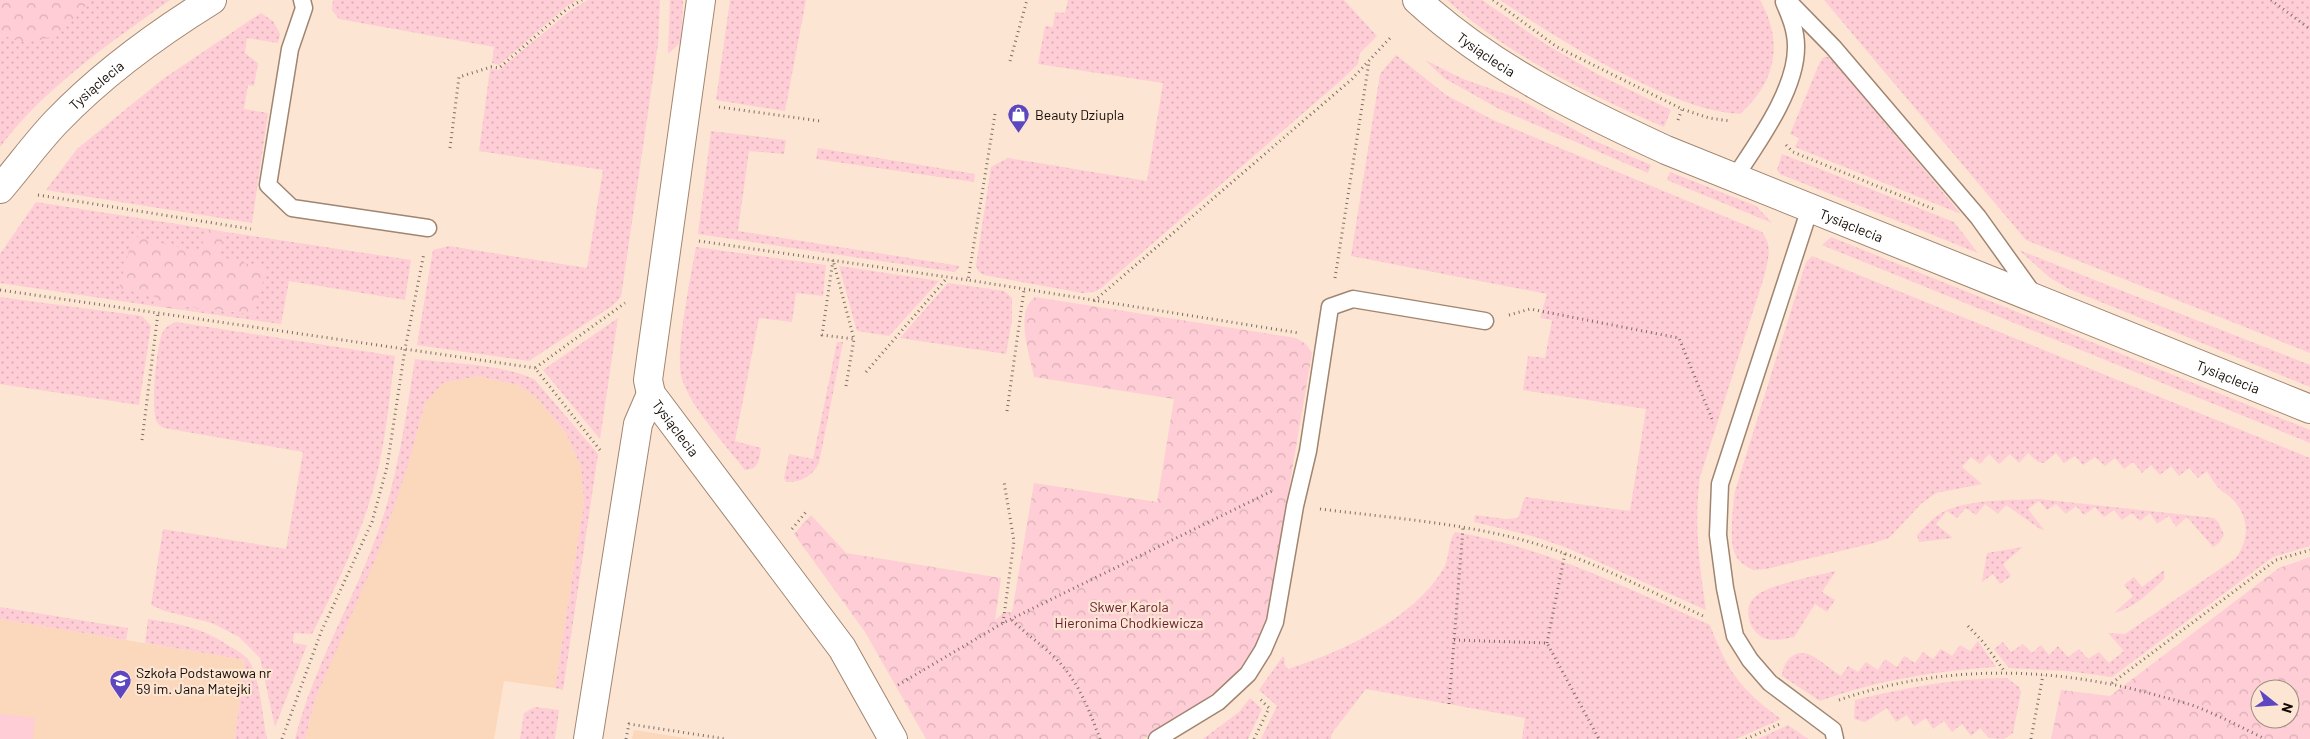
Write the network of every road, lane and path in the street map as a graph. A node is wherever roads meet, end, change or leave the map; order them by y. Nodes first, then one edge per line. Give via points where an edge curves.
1 (212, 0) edge
2 (302, 0) edge
3 (582, 0) edge
4 (701, 0) edge
5 (1027, 0) edge
6 (1416, 0) edge
7 (1493, 0) edge
8 (1785, 0) edge
9 (2271, 0) edge
10 (2310, 29) edge
11 (1390, 38) dead end
12 (1010, 61) dead end
13 (1369, 61) junction
14 (715, 106) dead end
15 (995, 114) dead end
16 (1730, 121) dead end
17 (820, 122) dead end
18 (1786, 145) dead end
19 (450, 148) dead end
20 (1735, 177) junction
21 (0, 189) edge
22 (32, 194) dead end
23 (1810, 208) junction
24 (1939, 211) dead end
25 (428, 228) joint
26 (251, 230) dead end
27 (697, 241) dead end
28 (833, 260) junction
29 (947, 278) junction
30 (968, 280) junction
31 (0, 290) edge
32 (1024, 290) junction
33 (2035, 297) junction
34 (626, 302) dead end
35 (1094, 302) junction
36 (1330, 307) junction
37 (158, 313) junction
38 (1485, 321) joint
39 (1326, 337) junction
40 (854, 339) junction
41 (406, 349) junction
42 (535, 368) junction
43 (866, 372) dead end
44 (846, 386) dead end
45 (651, 394) junction
46 (2310, 409) edge
47 (1006, 412) dead end
48 (1714, 426) dead end
49 (142, 440) dead end
50 (604, 454) dead end
51 (1303, 475) junction
52 (1004, 482) dead end
53 (1313, 508) dead end
54 (806, 512) dead end
55 (1463, 527) junction
56 (791, 530) dead end
57 (2310, 550) edge
58 (1565, 553) junction
59 (1704, 616) dead end
60 (1012, 620) junction
61 (1003, 623) junction
62 (1968, 626) dead end
63 (1454, 640) junction
64 (1546, 643) junction
65 (2006, 673) junction
66 (2043, 675) junction
67 (2112, 683) junction
68 (891, 689) dead end
69 (1265, 704) dead end
70 (1449, 704) dead end
71 (1808, 712) junction
72 (282, 739) edge
73 (588, 739) edge
74 (626, 739) edge
75 (726, 739) edge
76 (893, 739) edge
77 (1100, 739) edge
78 (1157, 739) edge
79 (1254, 739) edge
80 (1599, 739) edge
81 (1746, 739) edge
82 (1835, 739) edge
83 (2031, 739) edge
84 (2266, 739) edge

1 - 21 street, Tysiąclecia via 114,70 56,122
2 - 25 lane via 304,8 290,49 268,185 292,208
3 - 19 path via 568,8 499,68 491,66 459,77
4 - 45 street, Tysiąclecia via 648,380
5 - 12 path
6 - 20 street, Tysiąclecia via 1465,41 1526,81 1591,116
7 - 16 path via 1557,47 1682,108
8 - 20 lane via 1796,47 1792,72 1762,135
8 - 33 lane via 1833,47 1978,217
9 - 10 path
11 - 13 path
13 - 35 path
13 - 36 path
14 - 17 path
15 - 30 path
18 - 24 path via 1793,152
20 - 23 street, Tysiąclecia
22 - 26 path
23 - 33 street, Tysiąclecia
23 - 71 lane via 1720,484 1718,535 1736,636 1750,660 1770,683
25 - 41 path
27 - 28 path
28 - 29 path
28 - 40 path
28 - 40 path via 822,335
29 - 30 path
29 - 43 path
30 - 32 path
31 - 37 path
32 - 35 path
32 - 47 path
33 - 46 street, Tysiąclecia
34 - 42 path
35 - 39 path
36 - 38 lane via 1353,300
36 - 39 lane
37 - 41 path
37 - 49 path
38 - 48 path via 1530,309 1679,338
39 - 51 lane
40 - 44 path
41 - 42 path
41 - 72 path via 388,467 372,522 321,632
42 - 50 path
45 - 73 street via 638,424
45 - 76 street, Tysiąclecia via 842,648
51 - 60 path
51 - 78 lane via 1275,622 1263,650 1248,674 1218,702
52 - 61 path via 1014,541
53 - 55 path
54 - 56 path
55 - 58 path
55 - 63 path
57 - 67 path via 2276,560
58 - 59 path
58 - 64 path
60 - 61 path
60 - 77 path via 1070,674 1084,698
61 - 68 path
62 - 65 path
63 - 64 path
63 - 70 path
64 - 80 path
65 - 66 path
65 - 71 path via 1945,675 1909,682 1849,697
66 - 67 path
66 - 83 path
67 - 84 path via 2196,706
69 - 79 path via 1269,708
71 - 81 path
71 - 82 lane via 1832,730
74 - 75 path via 629,724

